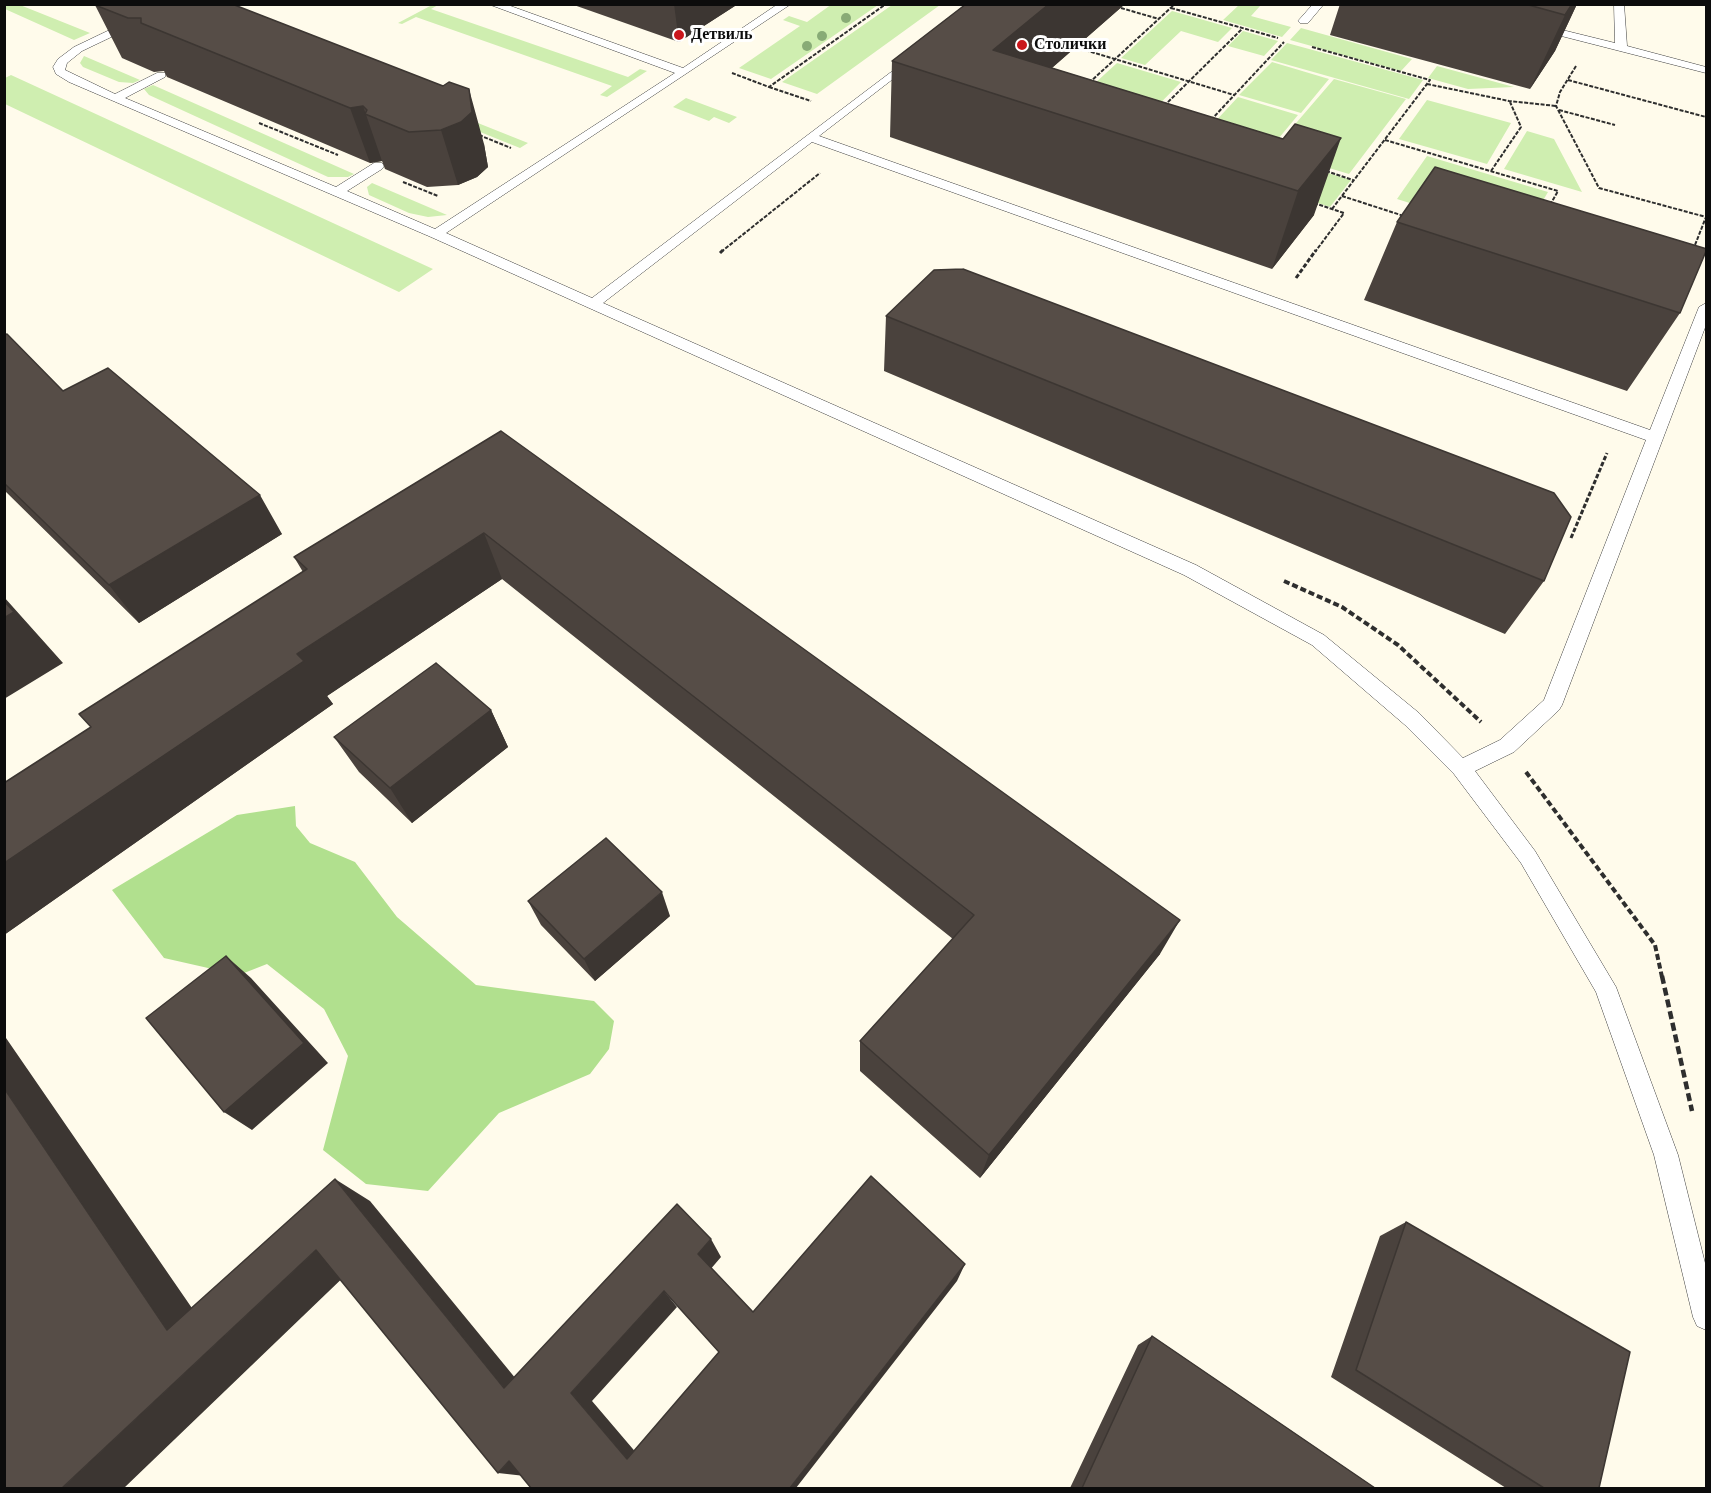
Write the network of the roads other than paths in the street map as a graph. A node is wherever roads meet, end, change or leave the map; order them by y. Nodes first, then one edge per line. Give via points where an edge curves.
1 (493, 4) edge
2 (786, 4) edge
3 (1319, 4) edge
4 (1619, 4) edge
5 (1304, 21) road end
6 (1530, 25) dead end
7 (126, 26) dead end
8 (1621, 48) junction
9 (917, 55) edge
10 (1707, 70) edge
11 (684, 72) junction
12 (161, 75) edge
13 (116, 98) junction
14 (810, 137) junction
15 (375, 168) edge
16 (337, 192) junction
17 (436, 234) junction
18 (594, 303) junction
19 (1707, 308) edge
20 (1656, 438) junction
21 (1461, 768) junction
22 (1707, 1317) edge

1 - 11 lane
2 - 11 lane
3 - 5 lane
4 - 8 lane
6 - 8 lane
7 - 13 lane via 78,49 59,67 64,76
8 - 10 lane
9 - 14 lane
11 - 17 lane
12 - 13 lane
13 - 16 lane
14 - 18 lane
14 - 20 lane
15 - 16 lane
16 - 17 lane
17 - 18 lane
18 - 21 lane via 1190,570 1318,640 1412,719
19 - 20 lane
20 - 21 lane via 1552,705 1507,746
21 - 22 lane via 1528,857 1605,987 1666,1155

